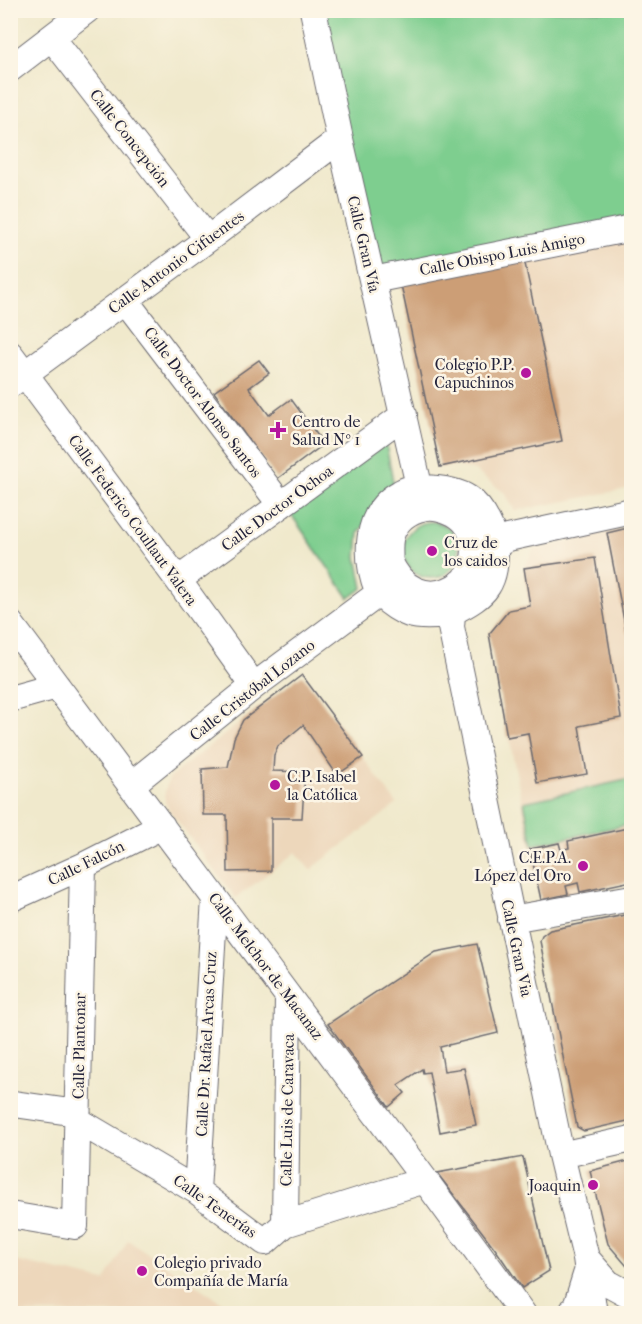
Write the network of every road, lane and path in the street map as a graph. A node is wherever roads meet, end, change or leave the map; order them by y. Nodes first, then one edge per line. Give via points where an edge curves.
1 (87, 10) edge
2 (313, 10) edge
3 (52, 38) junction
4 (10, 69) edge
5 (340, 139) junction
6 (632, 228) edge
7 (208, 239) junction
8 (373, 280) junction
9 (125, 300) junction
10 (15, 371) edge
11 (404, 415) junction
12 (419, 484) junction
13 (280, 505) junction
14 (440, 508) junction
15 (632, 511) edge
16 (409, 513) junction
17 (469, 528) junction
18 (499, 540) junction
19 (389, 560) junction
20 (466, 576) junction
21 (178, 580) junction
22 (418, 591) junction
23 (377, 594) junction
24 (449, 618) junction
25 (10, 623) edge
26 (57, 686) junction
27 (254, 686) junction
28 (10, 699) edge
29 (131, 785) junction
30 (162, 826) junction
31 (83, 866) junction
32 (215, 898) junction
33 (632, 898) edge
34 (10, 899) edge
35 (511, 919) junction
36 (288, 996) junction
37 (12, 1103) edge
38 (77, 1116) junction
39 (632, 1139) edge
40 (561, 1155) junction
41 (425, 1180) junction
42 (197, 1191) junction
43 (10, 1215) edge
44 (285, 1224) junction
45 (587, 1263) junction
46 (632, 1296) edge
47 (632, 1305) edge
48 (521, 1312) edge
49 (586, 1312) edge

1 - 3 street
2 - 5 street, Calle Gran Vía
3 - 4 street
3 - 7 street, Calle Concepción
5 - 7 street, Calle Antonio Cifuentes
5 - 8 street, Calle Gran Vía
6 - 8 street, Calle Obispo Luis Amigo
7 - 9 street, Calle Antonio Cifuentes
8 - 11 street, Calle Gran Vía
9 - 10 street, Calle Antonio Cifuentes
9 - 13 street, Calle Doctor Alonso Santos
10 - 21 street, Calle Federico Coullaut Valera
11 - 12 street, Calle Gran Vía
11 - 13 street, Calle Doctor Ochoa
12 - 14 street
12 - 16 street via 416,503
12 - 18 street via 454,490 469,500 480,508
12 - 23 street via 386,503 370,533 369,557
13 - 21 street, Calle Doctor Ochoa
14 - 16 street via 422,507
14 - 17 street via 460,517
15 - 18 street
16 - 19 street via 391,533
17 - 18 street via 480,536
17 - 20 street via 475,554
18 - 20 street
18 - 24 street via 492,580 484,592
19 - 22 street via 394,573
19 - 23 street via 388,572
20 - 22 street via 441,593
20 - 24 street
21 - 27 street, Calle Federico Coullaut Valera
22 - 23 street
22 - 24 street
23 - 24 street via 411,616
23 - 27 street, Calle Cristóbal Lozano
24 - 35 street, Calle Gran Via
25 - 26 street, Calle Melchor de Macanaz
26 - 28 street
26 - 29 street, Calle Melchor de Macanaz
27 - 29 street, Calle Cristóbal Lozano
29 - 30 street, Calle Melchor de Macanaz
30 - 31 street, Calle Falcón
30 - 32 street, Calle Melchor de Macanaz
31 - 34 street, Calle Falcón
31 - 38 street, Calle Plantonar
32 - 36 street, Calle Melchor de Macanaz
32 - 42 street, Calle Dr. Rafael Arcas Cruz
33 - 35 street
35 - 40 street, Calle Gran Via
36 - 41 street, Calle Melchor de Macanaz
36 - 44 street, Calle Luis de Caravaca
37 - 38 street, Calle Tenerías
38 - 42 street, Calle Tenerías
38 - 43 street, Calle Plantonar via 75,1226
39 - 40 street
40 - 45 street, Calle Gran Via
41 - 44 street, Calle Tenerías
41 - 48 street, Calle Melchor de Macanaz
42 - 44 street, Calle Tenerías via 265,1242
45 - 46 street via 608,1283
45 - 49 street, Calle Gran Via
47 - 49 street

